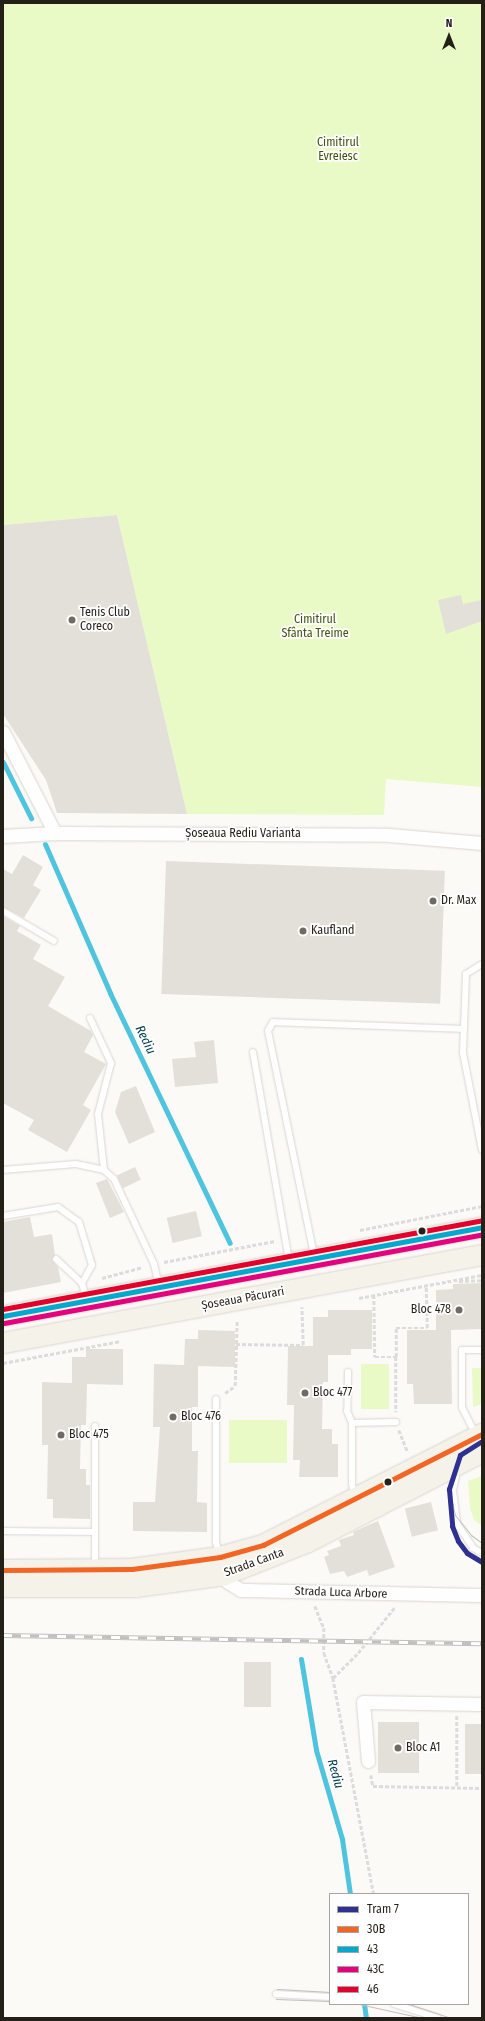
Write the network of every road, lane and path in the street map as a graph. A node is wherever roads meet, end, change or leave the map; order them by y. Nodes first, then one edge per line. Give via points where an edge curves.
1 (3, 732) edge
2 (55, 833) junction
3 (3, 836) edge
4 (482, 843) edge
5 (3, 911) edge
6 (54, 941) dead end
7 (482, 964) edge
8 (90, 1018) dead end
9 (463, 1029) junction
10 (253, 1052) dead end
11 (482, 1150) edge
12 (3, 1170) edge
13 (104, 1170) junction
14 (482, 1206) edge
15 (3, 1216) edge
16 (482, 1227) edge
17 (352, 1231) dead end
18 (284, 1240) junction
19 (482, 1255) edge
20 (56, 1259) dead end
21 (316, 1260) junction
22 (154, 1264) junction
23 (290, 1264) junction
24 (482, 1275) edge
25 (482, 1280) edge
26 (449, 1282) junction
27 (426, 1286) junction
28 (159, 1288) junction
29 (84, 1292) junction
30 (374, 1295) junction
31 (354, 1298) dead end
32 (310, 1306) dead end
33 (302, 1307) junction
34 (295, 1309) dead end
35 (3, 1316) edge
36 (244, 1318) dead end
37 (237, 1320) junction
38 (230, 1321) dead end
39 (126, 1340) dead end
40 (3, 1344) edge
41 (236, 1344) junction
42 (482, 1350) edge
43 (396, 1357) junction
44 (3, 1364) edge
45 (348, 1372) dead end
46 (216, 1399) joint
47 (396, 1422) junction
48 (352, 1423) junction
49 (95, 1426) dead end
50 (480, 1441) edge
51 (455, 1455) junction
52 (410, 1456) dead end
53 (355, 1498) junction
54 (3, 1531) edge
55 (95, 1532) junction
56 (482, 1552) edge
57 (223, 1566) junction
58 (3, 1570) edge
59 (95, 1579) junction
60 (3, 1587) edge
61 (310, 1592) junction
62 (404, 1594) junction
63 (482, 1596) edge
64 (333, 1678) junction
65 (458, 1704) junction
66 (482, 1704) edge
67 (368, 1760) joint
68 (458, 1787) junction
69 (482, 1788) edge
70 (374, 1893) edge
71 (276, 1994) dead end
72 (329, 1997) edge
73 (397, 2005) edge
74 (438, 2018) edge

1 - 2 street
2 - 3 street, Șoseaua Rediu Varianta
2 - 4 street, Șoseaua Rediu Varianta via 389,835
5 - 6 lane
7 - 9 lane via 466,974
8 - 13 lane via 111,1063 111,1075 98,1114
9 - 11 lane via 463,1052
9 - 21 lane via 273,1022 268,1030
10 - 18 lane
12 - 13 lane via 76,1164
13 - 22 lane via 114,1179
14 - 17 path
15 - 29 lane via 58,1207 79,1222 92,1264
16 - 21 main road
18 - 22 path
18 - 23 lane
19 - 40 main road, Șoseaua Păcurari
20 - 29 lane
21 - 23 main road
22 - 28 lane
22 - 29 path
23 - 28 main road
24 - 26 path
25 - 26 path
26 - 27 path
27 - 30 path
27 - 43 path via 426,1328 396,1328
28 - 29 main road
29 - 35 main road
30 - 31 path
30 - 43 path via 375,1357
32 - 33 path
33 - 34 path
33 - 41 path via 303,1345
36 - 37 path
37 - 38 path
37 - 41 path
39 - 44 path
41 - 46 path via 235,1386
42 - 50 lane via 462,1350 462,1407
43 - 47 path
45 - 48 lane via 347,1411
46 - 57 lane via 216,1542
47 - 48 lane
47 - 52 path
48 - 53 lane via 352,1484
49 - 55 lane
50 - 51 main road, Strada Canta
51 - 53 main road, Strada Canta
51 - 56 lane via 453,1490 457,1524 473,1548
51 - 57 main road, Strada Canta via 308,1542
53 - 57 main road, Strada Canta
54 - 55 lane
55 - 59 lane
57 - 59 main road, Strada Canta via 185,1564
57 - 61 street, Strada Luca Arbore via 228,1582 241,1590
58 - 59 main road, Strada Canta
59 - 60 main road, Strada Canta
61 - 62 street, Strada Luca Arbore
61 - 64 path via 324,1628 324,1653
62 - 63 street, Strada Luca Arbore
62 - 64 path via 358,1653
64 - 70 path
65 - 66 street
65 - 67 street via 363,1702
65 - 68 path
67 - 68 path via 373,1786
68 - 69 path
71 - 72 lane
73 - 74 lane

